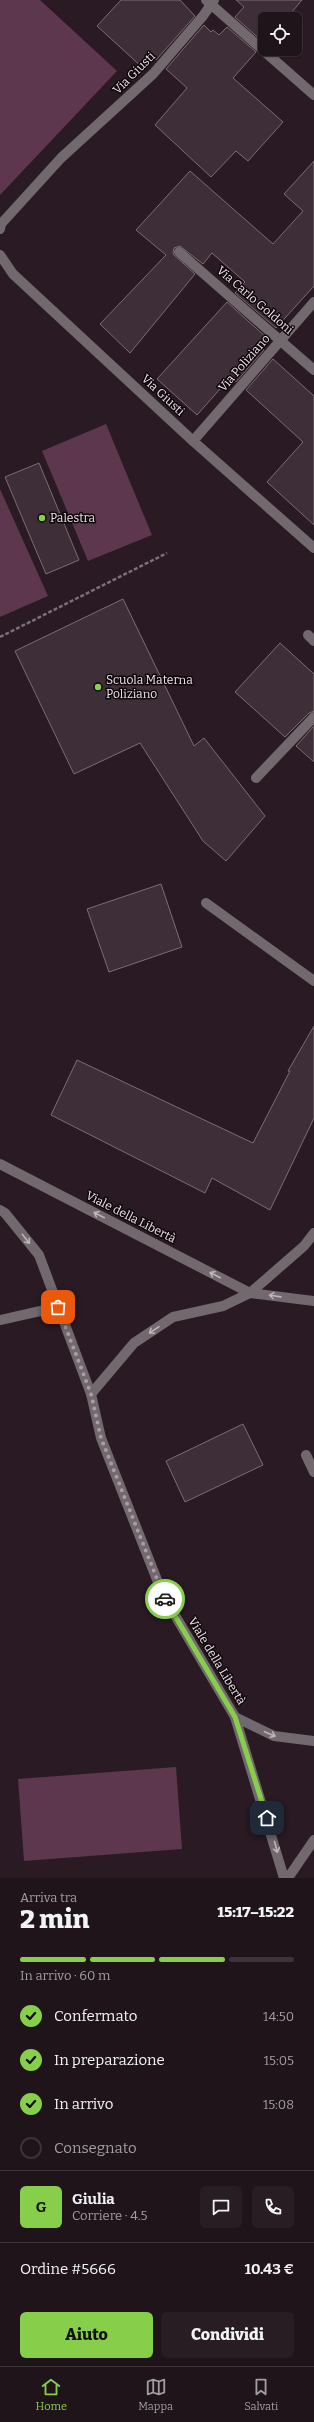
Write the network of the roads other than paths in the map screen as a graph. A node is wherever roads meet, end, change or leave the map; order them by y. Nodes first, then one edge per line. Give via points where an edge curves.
1 (210, 1) edge
2 (314, 96) edge
3 (0, 229) edge
4 (179, 252) dead end
5 (0, 255) edge
6 (314, 302) edge
7 (281, 340) junction
8 (314, 370) edge
9 (193, 441) junction
10 (314, 548) edge
11 (314, 717) edge
12 (256, 778) dead end
13 (206, 903) dead end
14 (314, 981) edge
15 (0, 1164) edge
16 (0, 1210) edge
17 (314, 1233) edge
18 (250, 1293) junction
19 (314, 1301) edge
20 (58, 1307) junction
21 (0, 1320) edge
22 (91, 1394) junction
23 (306, 1455) dead end
24 (314, 1472) edge
25 (235, 1717) junction
26 (314, 1742) edge
27 (314, 1840) edge
28 (284, 1878) edge
29 (288, 1878) edge

1 - 2 street
1 - 3 street, Via Giusti via 203,16 153,74 61,158 1,224
4 - 7 street, Via Carlo Goldoni
5 - 9 street, Via Giusti via 13,274
6 - 7 street, Via Poliziano
7 - 8 street, Via Carlo Goldoni
7 - 9 street, Via Poliziano
9 - 10 street, Via Giusti
11 - 12 street
13 - 14 street
18 -> 15 street, Viale della Libertà
16 -> 20 street, Viale della Libertà via 6,1213 39,1255
17 - 18 street via 304,1246
19 -> 18 street, Viale della Libertà
18 -> 22 street via 223,1306 173,1317 134,1343
20 - 21 street
20 - 22 street, Viale della Libertà
22 - 25 street, Viale della Libertà via 101,1438 163,1595
23 - 24 street
25 -> 26 street via 274,1736
25 -> 28 street, Viale della Libertà
27 - 29 street

